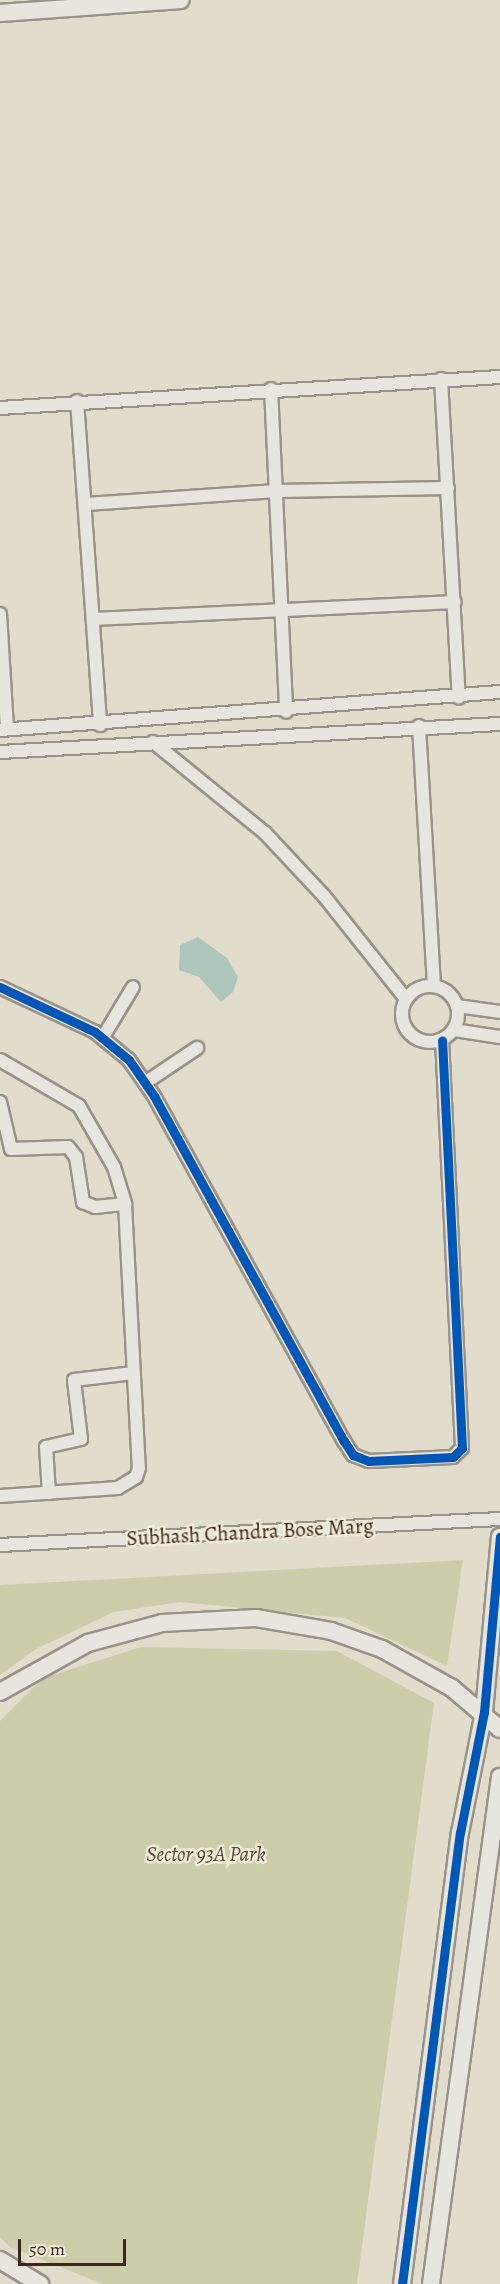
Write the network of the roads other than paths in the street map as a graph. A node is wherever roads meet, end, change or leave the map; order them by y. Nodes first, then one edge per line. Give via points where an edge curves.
1 (181, 0) edge
2 (0, 14) edge
3 (500, 377) edge
4 (441, 379) junction
5 (271, 389) junction
6 (77, 401) junction
7 (0, 408) edge
8 (448, 488) junction
9 (277, 491) junction
10 (86, 504) junction
11 (455, 602) junction
12 (281, 608) junction
13 (0, 614) edge
14 (94, 619) junction
15 (500, 692) edge
16 (459, 697) junction
17 (286, 712) junction
18 (500, 723) edge
19 (100, 725) junction
20 (419, 726) junction
21 (4, 730) edge
22 (153, 742) junction
23 (0, 752) edge
24 (434, 986) junction
25 (0, 987) edge
26 (133, 987) dead end
27 (406, 999) junction
28 (457, 1006) junction
29 (500, 1012) edge
30 (454, 1030) junction
31 (103, 1037) junction
32 (500, 1037) edge
33 (442, 1040) junction
34 (197, 1048) dead end
35 (0, 1060) edge
36 (145, 1083) junction
37 (0, 1102) edge
38 (125, 1204) junction
39 (134, 1373) junction
40 (49, 1492) junction
41 (0, 1496) edge
42 (500, 1519) edge
43 (500, 1537) edge
44 (0, 1545) edge
45 (0, 1692) edge
46 (484, 1712) junction
47 (500, 1729) edge
48 (500, 1777) edge
49 (6, 2265) edge
50 (40, 2284) edge
51 (402, 2284) edge
52 (431, 2284) edge

1 - 2 street
3 - 4 street
4 - 5 street
4 - 8 street
5 - 6 street
5 - 9 street
6 - 7 street
6 - 10 street
8 - 9 street
8 - 11 street
9 - 10 street
9 - 12 street
10 - 14 street
11 - 12 street
11 - 16 street
12 - 14 street
12 - 17 street
13 - 21 street
14 - 19 street
15 - 16 street
16 - 17 street
17 - 19 street
18 - 20 street
19 - 21 street
20 - 22 street
20 - 24 street
22 - 23 street
22 - 27 street via 265,833
24 - 27 street via 418,988
24 - 28 street via 448,993
25 - 31 street
26 - 31 street
27 - 33 street via 401,1014 406,1030 426,1042
28 - 29 street
28 - 30 street
30 - 32 street
30 - 33 street
31 - 36 street via 122,1052
33 - 36 street via 462,1448 453,1457 369,1461 353,1455
34 - 36 street
35 - 38 street via 79,1106 114,1167
37 - 38 street via 11,1149 68,1147 76,1156 83,1202 95,1207
38 - 39 street
39 - 40 street via 136,1477 118,1488
39 - 40 street via 74,1380 81,1439 46,1447
40 - 41 street
42 - 44 street, Subhash Chandra Bose Marg
43 - 46 street
45 - 46 street via 88,1642 162,1623 256,1618 331,1630 382,1649
46 - 47 street
46 - 51 street via 460,1833
48 - 52 street
49 - 50 street

